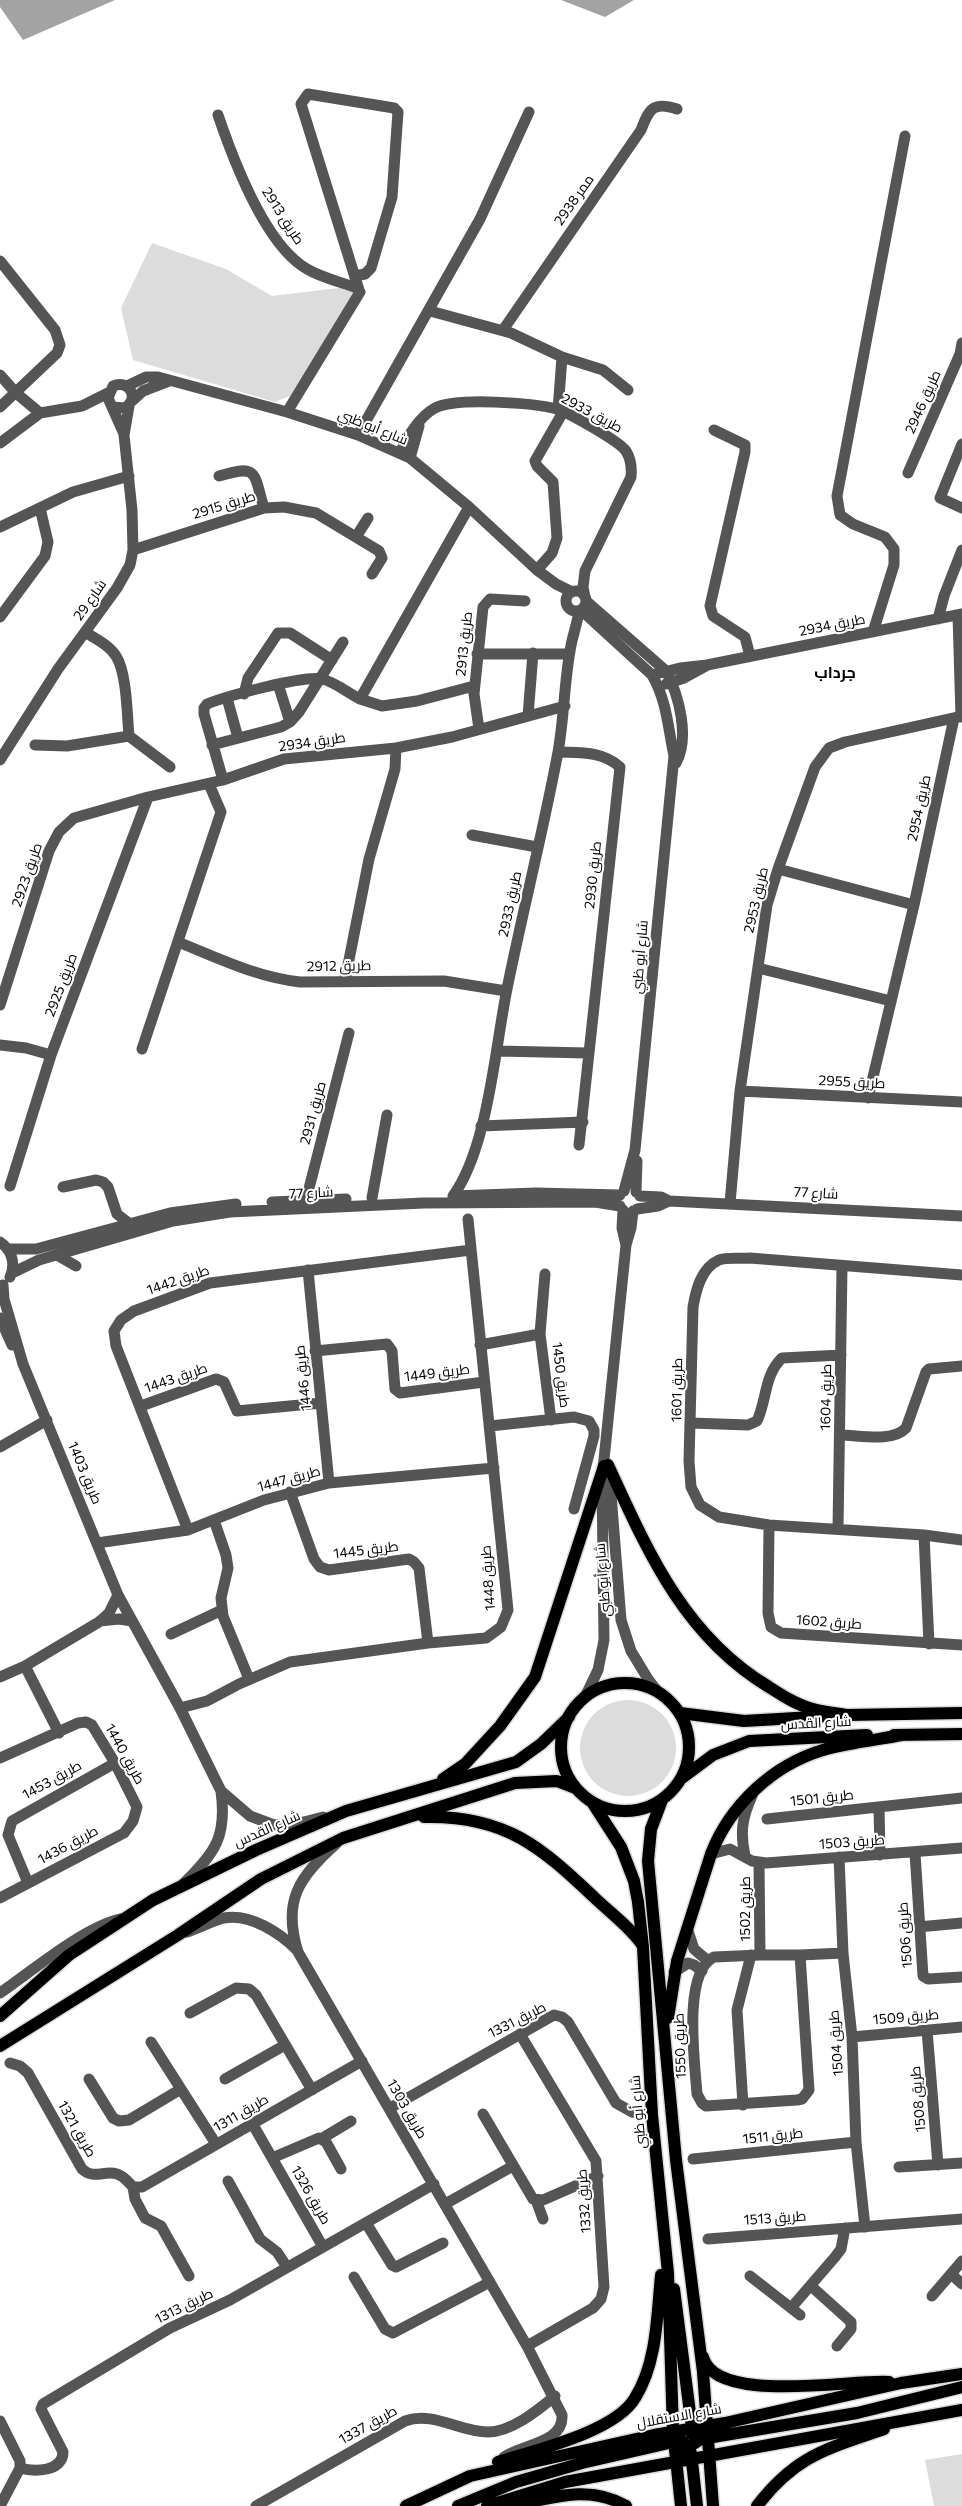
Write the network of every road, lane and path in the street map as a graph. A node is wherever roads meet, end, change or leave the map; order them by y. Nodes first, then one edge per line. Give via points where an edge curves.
1 (677, 109) dead end
2 (530, 112) dead end
3 (218, 115) dead end
4 (905, 136) dead end
5 (0, 261) edge
6 (355, 276) junction
7 (359, 293) junction
8 (430, 311) junction
9 (503, 330) junction
10 (961, 351) edge
11 (562, 357) junction
12 (0, 374) edge
13 (169, 381) junction
14 (127, 386) junction
15 (628, 390) dead end
16 (16, 393) junction
17 (108, 393) junction
18 (130, 403) junction
19 (82, 406) junction
20 (112, 406) junction
21 (0, 407) edge
22 (560, 411) junction
23 (287, 412) junction
24 (40, 413) junction
25 (714, 430) dead end
26 (124, 435) junction
27 (358, 435) junction
28 (0, 442) edge
29 (962, 444) edge
30 (405, 456) junction
31 (908, 473) dead end
32 (129, 476) junction
33 (219, 476) dead end
34 (469, 507) junction
35 (40, 508) junction
36 (264, 508) junction
37 (962, 508) edge
38 (368, 518) dead end
39 (0, 527) edge
40 (356, 537) junction
41 (133, 550) junction
42 (962, 550) edge
43 (537, 570) junction
44 (372, 574) dead end
45 (525, 601) dead end
46 (577, 601) junction
47 (2, 611) edge
48 (960, 615) edge
49 (938, 619) junction
50 (604, 624) junction
51 (86, 632) junction
52 (873, 632) junction
53 (572, 636) junction
54 (343, 642) dead end
55 (533, 653) junction
56 (478, 654) junction
57 (569, 654) junction
58 (750, 656) junction
59 (332, 660) junction
60 (707, 665) junction
61 (666, 671) junction
62 (652, 675) junction
63 (321, 679) junction
64 (672, 682) junction
65 (278, 684) junction
66 (474, 686) junction
67 (659, 686) junction
68 (244, 694) junction
69 (227, 698) junction
70 (360, 699) junction
71 (565, 706) junction
72 (528, 716) junction
73 (959, 717) edge
74 (290, 722) junction
75 (479, 729) junction
76 (129, 736) junction
77 (238, 738) junction
78 (34, 745) dead end
79 (212, 745) junction
80 (396, 748) junction
81 (558, 752) junction
82 (0, 760) edge
83 (170, 767) dead end
84 (674, 767) junction
85 (223, 780) junction
86 (209, 784) junction
87 (148, 797) junction
88 (74, 818) joint
89 (472, 835) dead end
90 (537, 847) junction
91 (778, 869) junction
92 (914, 905) junction
93 (178, 942) junction
94 (758, 968) junction
95 (345, 980) junction
96 (506, 991) junction
97 (891, 1001) junction
98 (0, 1004) edge
99 (349, 1033) dead end
100 (0, 1045) edge
101 (142, 1049) dead end
102 (497, 1051) junction
103 (588, 1053) junction
104 (51, 1055) junction
105 (740, 1091) junction
106 (868, 1098) junction
107 (962, 1102) edge
108 (387, 1115) dead end
109 (583, 1122) junction
110 (481, 1126) junction
111 (578, 1145) dead end
112 (466, 1176) junction
113 (10, 1186) dead end
114 (63, 1187) dead end
115 (372, 1198) junction
116 (456, 1199) junction
117 (475, 1199) junction
118 (306, 1200) junction
119 (629, 1201) junction
120 (730, 1203) junction
121 (117, 1214) junction
122 (962, 1216) edge
123 (468, 1219) junction
124 (130, 1224) junction
125 (110, 1229) junction
126 (4, 1245) edge
127 (471, 1250) junction
128 (57, 1255) junction
129 (76, 1266) dead end
130 (842, 1266) junction
131 (308, 1270) junction
132 (12, 1274) junction
133 (545, 1274) dead end
134 (962, 1275) edge
135 (2, 1286) edge
136 (0, 1318) edge
137 (3, 1333) edge
138 (540, 1334) junction
139 (480, 1346) junction
140 (315, 1351) junction
141 (841, 1355) junction
142 (23, 1364) junction
143 (962, 1366) edge
144 (484, 1382) junction
145 (321, 1403) junction
146 (141, 1406) junction
147 (46, 1420) junction
148 (551, 1420) junction
149 (692, 1423) junction
150 (490, 1426) junction
151 (840, 1435) junction
152 (0, 1447) edge
153 (606, 1463) junction
154 (494, 1468) junction
155 (329, 1483) junction
156 (290, 1492) junction
157 (574, 1509) dead end
158 (214, 1520) junction
159 (769, 1525) junction
160 (838, 1529) junction
161 (188, 1530) junction
162 (924, 1535) junction
163 (962, 1540) edge
164 (97, 1543) junction
165 (118, 1595) junction
166 (222, 1610) junction
167 (132, 1621) junction
168 (99, 1622) junction
169 (171, 1634) dead end
170 (428, 1643) junction
171 (929, 1644) junction
172 (962, 1645) edge
173 (25, 1666) junction
174 (0, 1678) edge
175 (249, 1679) junction
176 (658, 1692) junction
177 (586, 1697) junction
178 (208, 1701) junction
179 (180, 1708) junction
180 (680, 1713) junction
181 (962, 1713) edge
182 (847, 1715) junction
183 (569, 1717) junction
184 (186, 1720) junction
185 (59, 1733) junction
186 (962, 1734) edge
187 (902, 1735) junction
188 (0, 1758) edge
189 (115, 1763) junction
190 (682, 1778) junction
191 (436, 1784) junction
192 (575, 1788) junction
193 (755, 1790) junction
194 (221, 1791) junction
195 (962, 1798) edge
196 (662, 1800) junction
197 (592, 1802) junction
198 (137, 1807) joint
199 (879, 1807) junction
200 (346, 1811) junction
201 (768, 1819) dead end
202 (399, 1821) junction
203 (343, 1838) junction
204 (962, 1848) edge
205 (915, 1853) junction
206 (711, 1854) junction
207 (880, 1855) junction
208 (745, 1856) junction
209 (839, 1857) junction
210 (759, 1863) junction
211 (28, 1883) junction
212 (179, 1887) junction
213 (0, 1898) edge
214 (125, 1918) junction
215 (962, 1923) edge
216 (918, 1927) junction
217 (687, 1928) junction
218 (178, 1935) junction
219 (643, 1946) junction
220 (298, 1952) junction
221 (843, 1953) junction
222 (756, 1955) junction
223 (800, 1955) junction
224 (708, 1961) junction
225 (674, 1972) junction
226 (702, 1972) junction
227 (962, 1977) edge
228 (0, 1993) edge
229 (190, 2013) dead end
230 (0, 2016) edge
231 (962, 2027) edge
232 (927, 2030) junction
233 (520, 2034) junction
234 (665, 2035) junction
235 (852, 2037) junction
236 (151, 2042) dead end
237 (285, 2045) junction
238 (0, 2046) edge
239 (362, 2061) junction
240 (10, 2063) dead end
241 (225, 2079) dead end
242 (89, 2080) dead end
243 (181, 2090) junction
244 (312, 2090) junction
245 (742, 2105) junction
246 (390, 2108) junction
247 (483, 2114) dead end
248 (652, 2115) junction
249 (351, 2120) dead end
250 (252, 2124) junction
251 (322, 2139) junction
252 (856, 2142) junction
253 (216, 2144) junction
254 (272, 2158) junction
255 (693, 2159) dead end
256 (962, 2163) edge
257 (938, 2165) junction
258 (513, 2166) junction
259 (899, 2167) dead end
260 (341, 2169) dead end
261 (598, 2176) junction
262 (228, 2181) dead end
263 (434, 2184) junction
264 (133, 2187) junction
265 (536, 2200) junction
266 (445, 2204) junction
267 (543, 2219) dead end
268 (962, 2219) edge
269 (366, 2224) junction
270 (865, 2226) junction
271 (845, 2228) junction
272 (664, 2231) junction
273 (708, 2239) dead end
274 (443, 2243) dead end
275 (323, 2247) junction
276 (962, 2261) edge
277 (288, 2267) junction
278 (668, 2273) junction
279 (951, 2274) junction
280 (189, 2276) dead end
281 (354, 2276) dead end
282 (750, 2276) dead end
283 (490, 2282) junction
284 (962, 2284) edge
285 (811, 2286) junction
286 (932, 2296) dead end
287 (527, 2346) junction
288 (700, 2346) junction
289 (837, 2346) dead end
290 (962, 2374) edge
291 (901, 2384) junction
292 (962, 2387) edge
293 (555, 2396) junction
294 (962, 2410) edge
295 (908, 2418) junction
296 (0, 2420) edge
297 (696, 2436) junction
298 (673, 2437) junction
299 (709, 2458) junction
300 (692, 2461) junction
301 (495, 2463) junction
302 (676, 2463) junction
303 (20, 2468) junction
304 (470, 2476) junction
305 (0, 2506) edge
306 (256, 2506) edge
307 (406, 2506) edge
308 (458, 2506) edge
309 (487, 2506) edge
310 (512, 2506) edge
311 (626, 2506) edge
312 (681, 2506) edge
313 (697, 2506) edge
314 (714, 2506) edge
315 (757, 2506) edge

1 - 9 street, ممر 2938 via 655,106 650,111 641,130
2 - 8 street via 470,239
3 - 7 street, طريق 2913 via 229,148 256,206 282,246 307,269
4 - 52 street via 837,496 840,515 885,537 894,549 894,565
5 - 16 street via 54,330 60,345
6 - 6 street via 301,104 308,94 394,108 398,112 389,212 372,268
6 - 7 street
7 - 23 street
8 - 9 street
8 - 27 street
9 - 11 street
10 - 31 street, طريق 2946
11 - 15 street via 603,370
11 - 22 street
12 - 16 street
13 - 14 street, شارع أبو ظبي via 146,377
13 - 18 street via 143,391
13 - 23 street, شارع أبو ظبي
14 - 17 street via 117,385
14 - 18 street via 133,394
16 - 21 street
16 - 24 street
17 - 19 street
17 - 20 street
18 - 20 street via 121,409
18 - 26 street, شارع 29
19 - 20 street
19 - 24 street
20 - 26 street, شارع 29
22 - 30 street, طريق 2933 via 506,403 435,408 423,418 406,442
22 - 43 street via 535,461 553,482 558,530 552,553
22 - 46 street, طريق 2933 via 620,445 626,451 632,468 628,485 585,571 577,580
23 - 27 street, شارع أبو ظبي
24 - 28 street
25 - 58 street via 744,445 745,452 710,606 712,616 745,637
26 - 32 street, شارع 29
27 - 30 street, شارع أبو ظبي
29 - 37 street via 940,498
30 - 34 street, شارع أبو ظبي
32 - 35 street via 73,492
32 - 41 street, شارع 29
33 - 36 street via 241,469 250,472
34 - 43 street, شارع أبو ظبي
34 - 70 street
35 - 39 street
35 - 47 street via 48,542 45,556
36 - 40 street, طريق 2915 via 304,509
36 - 41 street, طريق 2915
38 - 40 street
40 - 44 street, طريق 2915 via 382,554
41 - 51 street, شارع 29 via 130,565 117,588
42 - 49 street
43 - 46 street, شارع أبو ظبي
45 - 56 street, طريق 2913 via 494,599 484,604
46 - 50 street, شارع أبو ظبي
46 - 53 street, طريق 2933 via 568,623
48 - 49 street, طريق 2934
48 - 73 street, طريق 2954
49 - 52 street, طريق 2934
50 - 53 street
50 - 61 street, شارع أبو ظبي
50 - 62 street, شارع أبو ظبي
51 - 76 street via 116,657 122,674
51 - 82 street, شارع 29 via 58,669
52 - 58 street, طريق 2934
53 - 57 street, طريق 2933
54 - 59 street
55 - 56 street
55 - 57 street
55 - 72 street
56 - 66 street, طريق 2913
57 - 71 street, طريق 2933
58 - 60 street, طريق 2934
59 - 63 street
59 - 68 street via 290,633 278,633 248,678
60 - 61 street, طريق 2934
60 - 64 street, طريق 2934
61 - 62 street, طريق 2934
61 - 64 street, شارع أبو ظبي
62 - 67 street, شارع أبو ظبي
63 - 65 street via 307,678
63 - 70 street
63 - 74 street
64 - 67 street, طريق 2934
64 - 84 street, شارع أبو ظبي via 682,728 680,757
65 - 68 street
65 - 74 street
66 - 70 street via 418,701 382,706
66 - 75 street, طريق 2913
67 - 84 street, شارع أبو ظبي via 668,717
68 - 69 street
69 - 77 street
69 - 79 street via 204,708
71 - 72 street, طريق 2934
71 - 81 street, طريق 2933
72 - 75 street, طريق 2934
73 - 91 street, طريق 2953 via 829,748 815,767
73 - 92 street, طريق 2954
74 - 77 street
75 - 80 street, طريق 2934
76 - 78 street via 72,746
76 - 83 street
77 - 79 street
79 - 85 street
80 - 85 street, طريق 2934 via 284,759
80 - 95 street via 395,769 369,859
81 - 90 street, طريق 2933
81 - 103 street, طريق 2930 via 595,753 611,759 620,767
84 - 119 street, شارع أبو ظبي
85 - 86 street, طريق 2934
86 - 87 street, طريق 2934
86 - 93 street via 221,812
87 - 88 street, طريق 2934
87 - 104 street, طريق 2925
88 - 98 street, طريق 2923 via 59,832 49,851
89 - 90 street
90 - 96 street, طريق 2933
91 - 92 street
91 - 94 street, طريق 2953 via 767,905
92 - 97 street, طريق 2954
93 - 95 street, طريق 2912 via 259,975 300,982
93 - 101 street
94 - 97 street
94 - 105 street, طريق 2953
95 - 96 street, طريق 2912 via 444,981
96 - 102 street, طريق 2933
97 - 106 street, طريق 2954
99 - 118 street, طريق 2931
100 - 104 street
102 - 103 street
102 - 110 street, طريق 2933
103 - 109 street, طريق 2930
104 - 113 street, طريق 2925
105 - 106 street, طريق 2955
105 - 120 street, طريق 2953
106 - 107 street, طريق 2955
108 - 115 street
109 - 110 street
109 - 111 street, طريق 2930
110 - 112 street, طريق 2933
112 - 116 street, طريق 2933
112 - 117 street via 467,1186
114 - 121 street via 96,1180 103,1182 108,1187
115 - 116 street, شارع 77
115 - 118 street, شارع 77
116 - 117 street, شارع 77
116 - 123 street, طريق 1448
116 - 128 street, شارع 77 via 211,1215 173,1221
117 - 119 street, شارع 77
117 - 123 street
118 - 124 street, شارع 77 via 207,1207
119 - 120 street, شارع 77 via 658,1206 669,1201
119 - 153 street, شارع أبو ظبي via 622,1228 626,1244
120 - 122 street, شارع 77
121 - 124 street
121 - 125 street
123 - 127 street, طريق 1448
124 - 125 street, شارع 77
125 - 126 street, شارع 77 via 36,1249
126 - 132 street via 13,1261
127 - 131 street, طريق 1442
127 - 139 street, طريق 1448
128 - 129 street
128 - 132 street, شارع 77 via 31,1263
130 - 134 street, طريق 1601
130 - 141 street, طريق 1604
130 - 149 street, طريق 1601 via 750,1258 719,1260 706,1271 696,1288 694,1307
131 - 140 street, طريق 1446
131 - 146 street, طريق 1442 via 210,1283 134,1311 121,1320 114,1331 116,1346
132 - 135 street
133 - 138 street, طريق 1450
135 - 142 street, طريق 1403
136 - 137 street, طريق 1403
137 - 142 street, طريق 1403
138 - 139 street, طريق 1450
138 - 148 street, طريق 1450
139 - 144 street, طريق 1448
140 - 144 street, طريق 1449 via 387,1344 392,1352 395,1389 400,1394
140 - 145 street, طريق 1446
141 - 149 street via 782,1358 768,1378 757,1421 748,1425
141 - 151 street, طريق 1604
142 - 147 street, طريق 1403
143 - 151 street via 926,1372 901,1434
144 - 150 street, طريق 1448
145 - 146 street, طريق 1443 via 237,1411 224,1382 216,1378
145 - 155 street, طريق 1446
146 - 161 street, طريق 1442
147 - 152 street
147 - 164 street, طريق 1403
148 - 150 street, طريق 1450
148 - 157 street, طريق 1450 via 581,1417 589,1421 594,1430
149 - 159 street, طريق 1601 via 691,1487 700,1505 719,1517
150 - 154 street, طريق 1448
151 - 160 street, طريق 1604
153 - 176 street, شارع أبو ظبي via 621,1620 638,1666
153 - 177 street, شارع أبو ظبي via 602,1500 604,1640 598,1670
153 - 182 main road via 645,1542 698,1629 725,1656 790,1700 813,1709
153 - 191 main road via 536,1677 500,1726 465,1764
154 - 155 street, طريق 1447
154 - 170 street, طريق 1448 via 508,1610 506,1619 486,1638
155 - 156 street, طريق 1447
156 - 158 street, طريق 1447
156 - 170 street, طريق 1445 via 314,1559 320,1567 329,1570 409,1559 417,1565
158 - 161 street, طريق 1447
158 - 166 street via 228,1568 223,1582
159 - 160 street, طريق 1601
159 - 171 street, طريق 1602 via 768,1613 772,1627 781,1633
160 - 162 street, طريق 1601
161 - 164 street, طريق 1447
162 - 163 street, طريق 1601
162 - 171 street
164 - 165 street, طريق 1403
165 - 167 street, طريق 1403
165 - 168 street via 109,1613
166 - 169 street
166 - 175 street
167 - 168 street via 112,1619
167 - 179 street, طريق 1403
168 - 173 street
170 - 175 street, طريق 1448 via 290,1662
171 - 172 street, طريق 1602
173 - 174 street
173 - 185 street
175 - 178 street, طريق 1448
176 - 177 main road via 640,1685 621,1683 602,1687
176 - 180 main road
177 - 183 main road
178 - 179 street, طريق 1448
178 - 184 street, طريق 1448
179 - 184 street, طريق 1403
180 - 182 main road, شارع القدس via 744,1721
180 - 190 main road via 687,1728 689,1745 688,1762
181 - 182 main road, شارع القدس
183 - 191 main road, شارع القدس via 516,1762
183 - 192 main road via 561,1746 567,1775
184 - 194 street, طريق 1403
185 - 188 street, طريق 1440
185 - 189 street, طريق 1440 via 86,1722 92,1726
186 - 187 main road, شارع القدس
187 - 190 main road, شارع القدس via 749,1741 713,1755
187 - 193 main road via 821,1751 786,1766
189 - 198 street, طريق 1440
189 - 211 street, طريق 1453 via 12,1821 8,1836
190 - 196 main road
191 - 200 main road, شارع القدس
192 - 197 main road
192 - 202 main road via 557,1781 515,1783
193 - 206 main road via 728,1822
193 - 208 street via 741,1823
194 - 200 street, طريق 1403 via 250,1816 274,1825 304,1822
194 - 212 street, طريق 1403 via 224,1814 221,1836 208,1859
195 - 199 street, طريق 1501
196 - 197 main road via 649,1807 620,1811
196 - 234 main road via 651,1829 648,1861
197 - 219 main road, شارع أبو ظبي via 613,1832 628,1864 638,1902
198 - 211 street, طريق 1436 via 133,1821 124,1833
199 - 201 street, طريق 1501
199 - 207 street
200 - 212 main road, شارع القدس
202 - 203 main road
202 - 219 main road via 441,1817 475,1820 523,1838 563,1868
203 - 218 main road via 261,1879
203 - 220 street, طريق 1303 via 305,1876 294,1895 291,1930
204 - 205 street, طريق 1503
205 - 207 street, طريق 1503
205 - 216 street, طريق 1506
206 - 208 street via 730,1849
206 - 217 main road
207 - 209 street, طريق 1503
208 - 210 street
209 - 210 street, طريق 1503
209 - 221 street, طريق 1504
210 - 222 street, طريق 1502
211 - 213 street, طريق 1436
212 - 214 main road, شارع القدس
214 - 228 street via 108,1922
214 - 230 main road, شارع القدس via 69,1955
215 - 216 street
216 - 227 street, طريق 1506 via 923,1976 928,1979
217 - 224 street via 694,1950
217 - 225 main road
218 - 220 street, طريق 1303 via 226,1918 253,1921 283,1937
218 - 238 main road
219 - 248 main road, شارع أبو ظبي
220 - 239 street, طريق 1303
221 - 223 street
221 - 235 street, طريق 1504
222 - 223 street
222 - 224 street via 718,1956
222 - 245 street via 737,2010
223 - 245 street, طريق 1550 via 809,2090 802,2099
224 - 226 street, طريق 1550
225 - 226 street via 688,1963
225 - 234 main road
226 - 245 street, طريق 1550 via 692,2019 699,2099 712,2107
229 - 237 street via 236,1988 245,1987 253,1992
231 - 232 street, طريق 1509
232 - 235 street, طريق 1509
232 - 257 street, طريق 1508
233 - 246 street, طريق 1331
233 - 248 street, طريق 1331 via 551,2016 562,2017 616,2103 632,2112
233 - 261 street, طريق 1332 via 593,2153
234 - 288 main road via 682,2217
235 - 252 street, طريق 1504
236 - 243 street
237 - 241 street
237 - 244 street
239 - 244 street, طريق 1311
239 - 246 street, طريق 1303
240 - 264 street, طريق 1321 via 20,2066 31,2077 82,2169 95,2175 120,2175
242 - 243 street via 113,2118 119,2121 129,2120
243 - 253 street
244 - 250 street, طريق 1311
246 - 263 street, طريق 1303
247 - 258 street
248 - 272 main road, شارع أبو ظبي
249 - 251 street, طريق 1326
250 - 253 street, طريق 1311
250 - 254 street, طريق 1326
251 - 254 street, طريق 1326 via 313,2139
251 - 260 street
252 - 255 street, طريق 1511
252 - 270 street, طريق 1504
253 - 264 street, طريق 1311 via 142,2187
254 - 275 street, طريق 1326
256 - 257 street
257 - 259 street
258 - 265 street
258 - 266 street
261 - 265 street via 543,2200
261 - 287 street, طريق 1332 via 603,2293 593,2308
262 - 277 street via 260,2240 278,2252
263 - 266 street, طريق 1303
263 - 269 street, طريق 1313
264 - 280 street via 145,2218 161,2226
265 - 267 street
266 - 283 street, طريق 1303
268 - 270 street, طريق 1513
269 - 274 street via 396,2267
269 - 275 street, طريق 1313
270 - 271 street, طريق 1513
271 - 273 street, طريق 1513
271 - 285 street via 840,2250
272 - 278 main road, شارع أبو ظبي
272 - 301 main road via 654,2337 644,2380 634,2400 604,2425
275 - 277 street, طريق 1313
276 - 279 street
277 - 303 street, طريق 1313 via 230,2300 170,2328 43,2404 41,2409 64,2452 63,2456 59,2462 40,2471
278 - 297 main road via 679,2317
278 - 298 main road, شارع أبو ظبي
279 - 284 street
279 - 286 street
281 - 283 street via 385,2329 393,2333
282 - 285 street via 795,2312
283 - 287 street, طريق 1303
285 - 289 street via 851,2322 851,2329
287 - 293 street, طريق 1303
288 - 291 main road via 708,2368 718,2376 740,2382 802,2387 876,2381
288 - 297 main road via 703,2372
290 - 291 main road, شارع الاستقلال
291 - 297 main road, شارع الاستقلال
292 - 297 main road via 857,2413
293 - 301 street, طريق 1303 via 562,2414 558,2432 519,2448
293 - 306 street, طريق 1337 via 523,2419 494,2432 476,2431 428,2418 405,2421
294 - 295 main road
295 - 299 main road
295 - 315 main road via 806,2459 773,2486
296 - 303 street via 20,2458
297 - 298 main road, شارع الاستقلال
297 - 299 main road
297 - 300 main road
297 - 302 main road
298 - 302 main road, شارع أبو ظبي
298 - 304 main road, شارع الاستقلال
298 - 308 main road via 516,2482
299 - 300 main road
299 - 314 main road
300 - 302 main road
300 - 313 main road
301 - 304 main road
302 - 309 main road via 565,2482
302 - 312 main road, شارع أبو ظبي
303 - 305 street
304 - 307 main road, شارع الاستقلال
310 - 311 main road via 566,2493 609,2498

